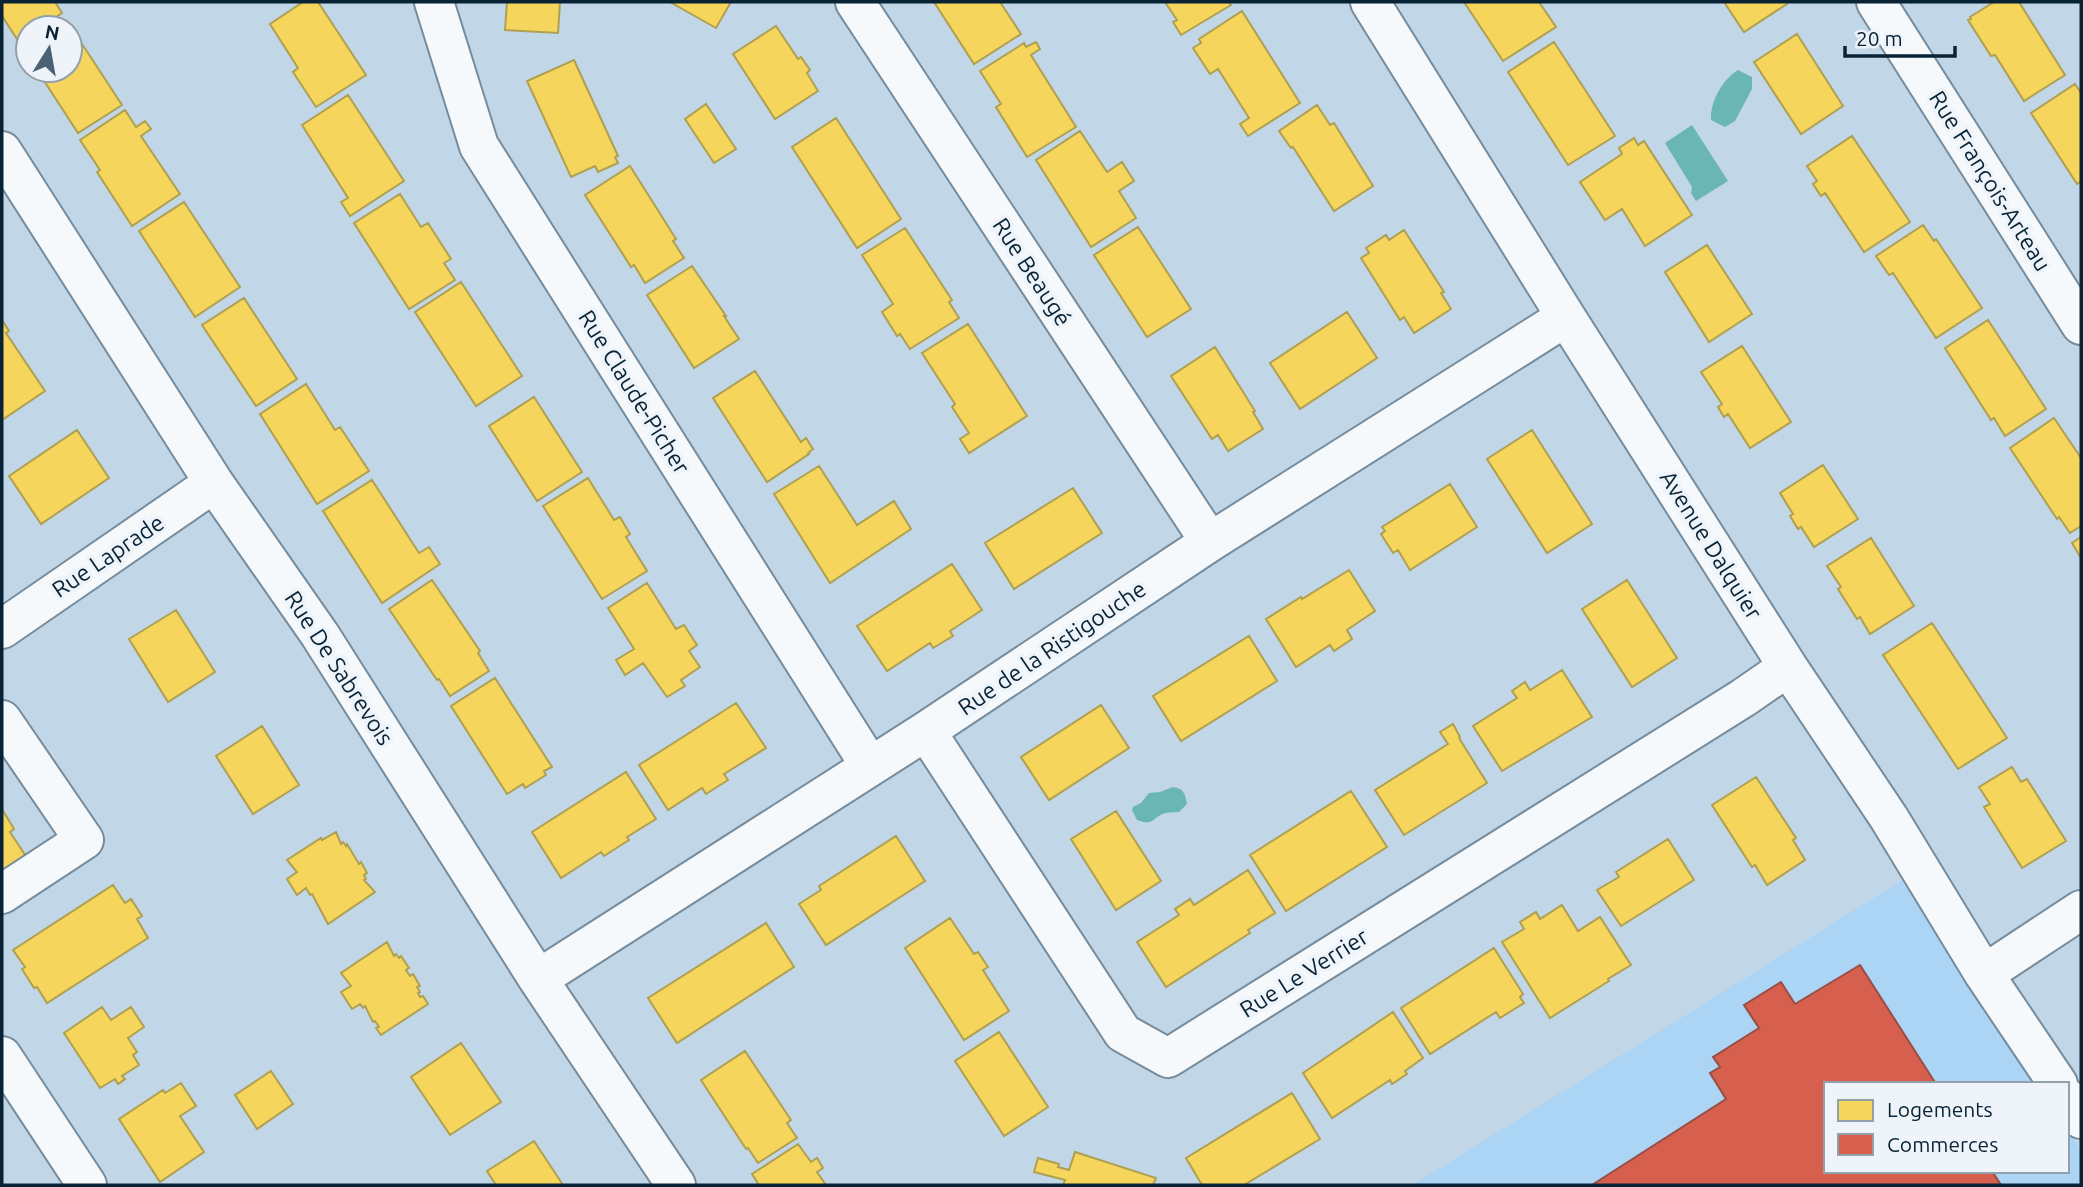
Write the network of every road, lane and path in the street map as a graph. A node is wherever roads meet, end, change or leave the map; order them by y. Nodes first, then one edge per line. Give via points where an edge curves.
1 (434, 2) edge
2 (855, 2) edge
3 (1370, 2) edge
4 (1876, 2) edge
5 (2, 151) edge
6 (1566, 317) junction
7 (2081, 324) edge
8 (214, 483) junction
9 (1209, 542) junction
10 (2, 629) edge
11 (1788, 667) junction
12 (2, 720) edge
13 (926, 731) junction
14 (870, 766) junction
15 (2, 894) edge
16 (2081, 910) edge
17 (1984, 974) junction
18 (538, 979) junction
19 (2, 1056) edge
20 (2056, 1082) edge
21 (2069, 1101) edge
22 (2081, 1119) edge
23 (87, 1185) edge
24 (676, 1185) edge

1 - 14 street, Rue Claude-Picher via 479,146
2 - 9 street, Rue Beaugé
3 - 6 street, Avenue Dalquier
4 - 7 street, Rue François-Arteau
5 - 8 street, Rue De Sabrevois
6 - 9 street, Rue de la Ristigouche
6 - 11 street, Avenue Dalquier
8 - 10 street, Rue Laprade
8 - 18 street, Rue De Sabrevois via 320,635
9 - 13 street, Rue de la Ristigouche
11 - 13 street, Rue Le Verrier via 1168,1058 1123,1033
11 - 17 street, Avenue Dalquier via 1889,818
12 - 15 street via 83,840
13 - 14 street, Rue de la Ristigouche
14 - 18 street, Rue de la Ristigouche
16 - 17 street
17 - 20 street, Avenue Dalquier
18 - 24 street, Rue De Sabrevois
19 - 23 street
21 - 22 street

